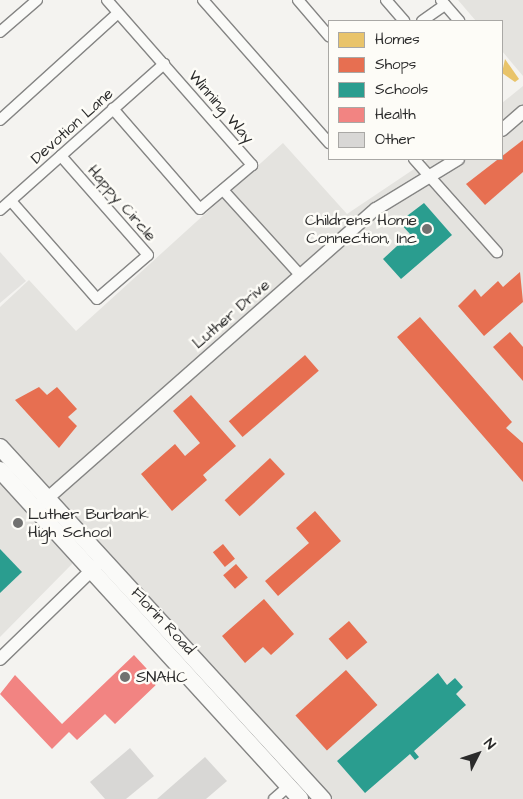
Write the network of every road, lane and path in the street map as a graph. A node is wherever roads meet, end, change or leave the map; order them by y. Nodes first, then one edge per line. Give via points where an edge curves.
1 (37, 0) edge
2 (106, 0) edge
3 (203, 0) edge
4 (298, 0) edge
5 (386, 0) edge
6 (443, 2) edge
7 (118, 14) junction
8 (403, 20) edge
9 (423, 20) edge
10 (458, 20) edge
11 (0, 32) edge
12 (328, 35) edge
13 (164, 64) junction
14 (113, 109) junction
15 (523, 112) edge
16 (0, 120) edge
17 (503, 129) edge
18 (328, 142) edge
19 (61, 156) junction
20 (415, 160) edge
21 (456, 160) edge
22 (429, 176) junction
23 (223, 190) junction
24 (11, 201) junction
25 (0, 210) edge
26 (497, 252) dead end
27 (300, 275) junction
28 (0, 447) edge
29 (0, 470) edge
30 (42, 503) junction
31 (104, 558) junction
32 (92, 570) junction
33 (0, 659) edge
34 (247, 739) junction
35 (296, 769) junction
36 (289, 786) junction
37 (274, 799) edge
38 (300, 799) edge
39 (317, 799) edge
40 (323, 799) edge

1 - 11 street
2 - 7 street, Winning Way
3 - 18 street
4 - 12 street
5 - 8 street
6 - 9 street
6 - 10 street
7 - 13 street, Winning Way
7 - 16 street
13 - 14 street, Devotion Lane
13 - 23 street, Winning Way via 252,165
14 - 19 street, Devotion Lane
14 - 23 street via 200,209
15 - 17 street
19 - 24 street, Devotion Lane
19 - 24 street, Happy Circle via 148,255 97,299
20 - 22 street
21 - 22 street, Luther Drive
22 - 26 street
22 - 27 street, Luther Drive via 376,208
23 - 27 street
24 - 25 street, Devotion Lane
27 - 30 street, Luther Drive
28 - 30 main road, Florin Road
29 - 30 main road, Florin Road
30 - 31 main road, Florin Road
30 - 32 main road, Florin Road
31 - 32 street
31 - 35 main road, Florin Road
32 - 33 street
32 - 34 main road, Florin Road
34 - 35 main road via 257,740 285,769
34 - 36 main road, Florin Road
35 - 40 main road, Florin Road
36 - 37 street
36 - 38 main road, Florin Road
36 - 39 main road via 307,790

